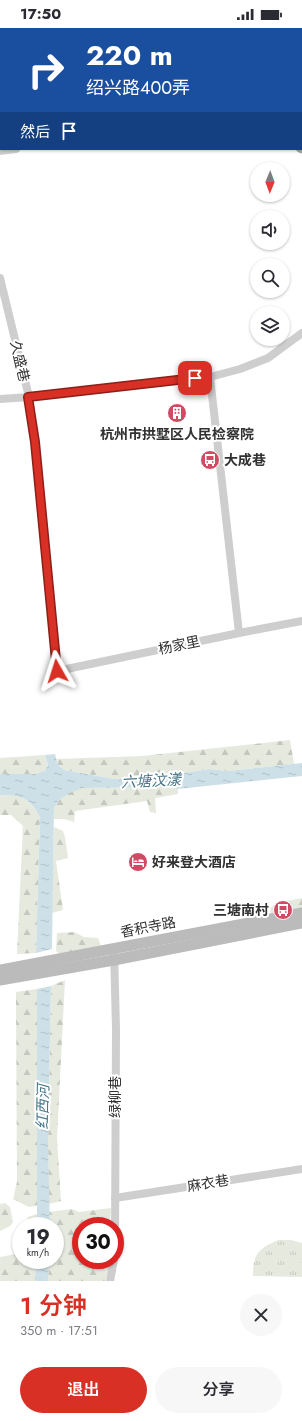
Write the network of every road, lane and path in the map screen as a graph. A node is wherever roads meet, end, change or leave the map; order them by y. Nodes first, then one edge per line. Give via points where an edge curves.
1 (0, 278) edge
2 (302, 333) edge
3 (210, 377) junction
4 (28, 397) junction
5 (0, 399) edge
6 (302, 621) edge
7 (239, 633) junction
8 (57, 671) joint
9 (302, 913) edge
10 (302, 923) edge
11 (114, 954) junction
12 (0, 970) edge
13 (0, 980) edge
14 (302, 1169) edge
15 (115, 1198) junction
16 (115, 1217) edge
17 (112, 1269) edge
18 (110, 1281) edge

1 - 4 street, 久盛巷
2 - 3 street via 268,358
3 - 4 street
3 - 7 street
4 - 5 street
4 - 8 street, 久盛巷 via 35,442
6 - 7 street, 杨家里
7 - 8 street, 杨家里
9 - 11 main road, 香积寺路
10 - 11 main road, 香积寺路
11 - 12 main road, 香积寺路
11 - 13 main road, 香积寺路
11 - 15 street, 绿柳巷
14 - 15 street, 麻衣巷
15 - 16 street, 绿柳巷
17 - 18 street

